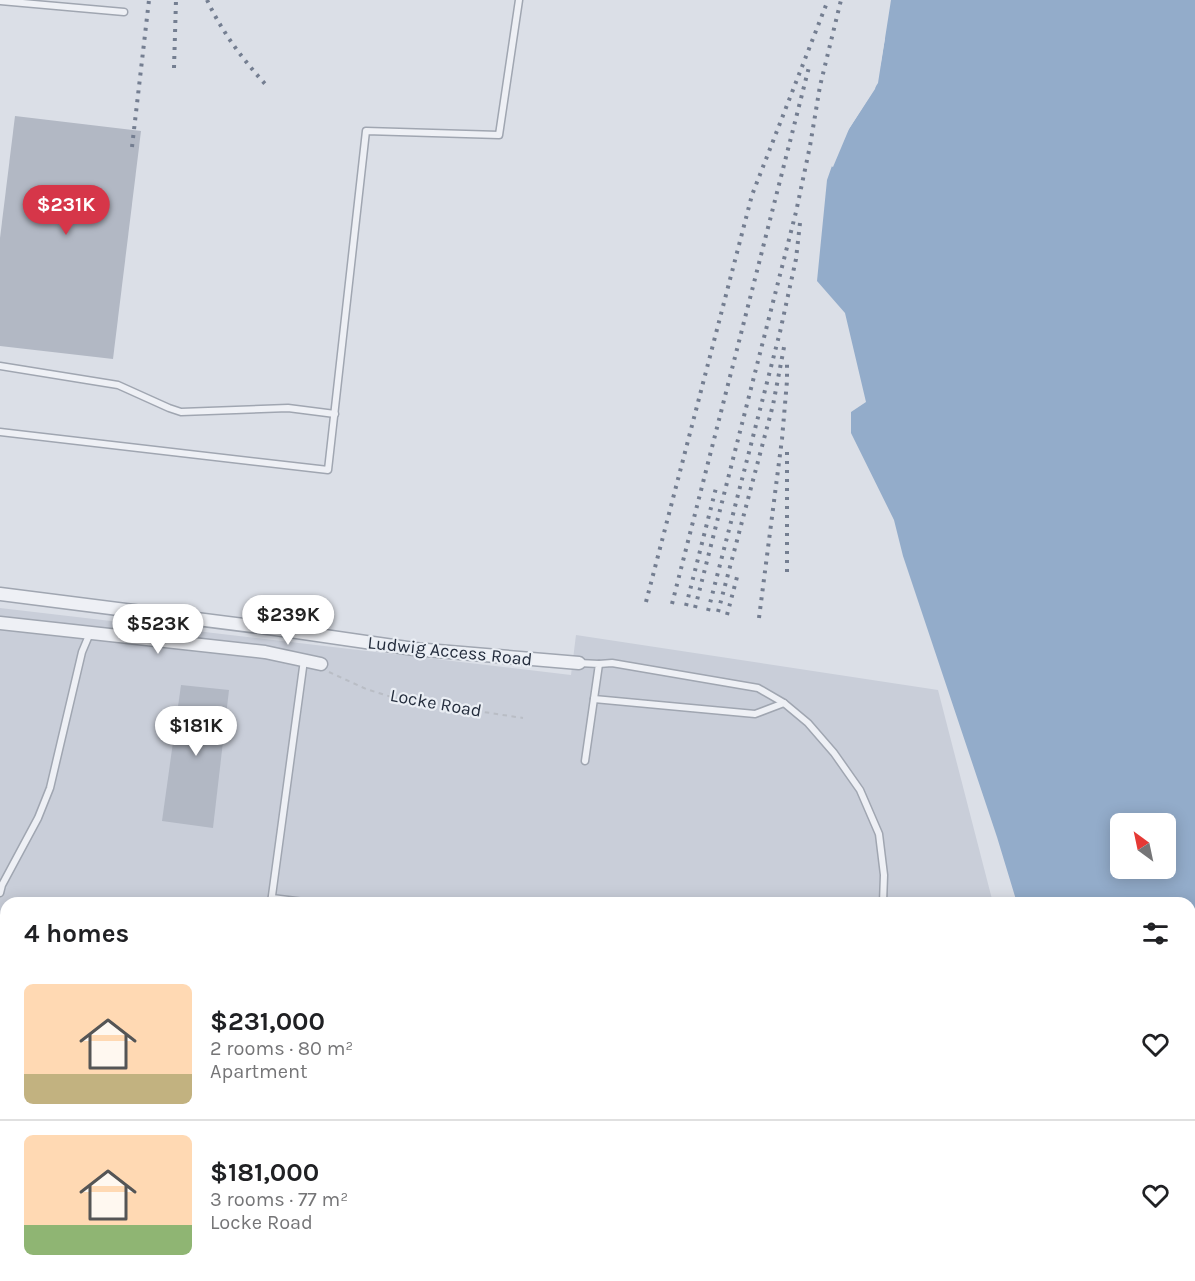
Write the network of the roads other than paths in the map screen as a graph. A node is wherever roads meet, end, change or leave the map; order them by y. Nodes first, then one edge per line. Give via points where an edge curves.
1 (519, 0) edge
2 (0, 1) edge
3 (124, 12) dead end
4 (0, 366) edge
5 (335, 414) junction
6 (0, 432) edge
7 (0, 594) edge
8 (0, 623) edge
9 (91, 633) junction
10 (304, 660) junction
11 (579, 663) joint
12 (321, 664) road end
13 (599, 664) junction
14 (594, 699) junction
15 (784, 703) junction
16 (585, 760) dead end
17 (0, 893) edge
18 (273, 897) edge
19 (882, 897) edge

1 - 5 lane via 499,135 366,131
2 - 3 lane
4 - 5 lane via 118,385 181,412 288,408
5 - 6 lane via 328,470
7 - 11 street, Ludwig Access Road via 414,649
8 - 9 street
9 - 10 street via 265,652
9 - 17 lane via 82,651 50,788
10 - 12 street
10 - 18 lane
11 - 13 lane
13 - 14 lane
13 - 15 lane via 758,688
14 - 15 lane via 755,714
14 - 16 lane
15 - 19 lane via 808,723 860,790 879,834

